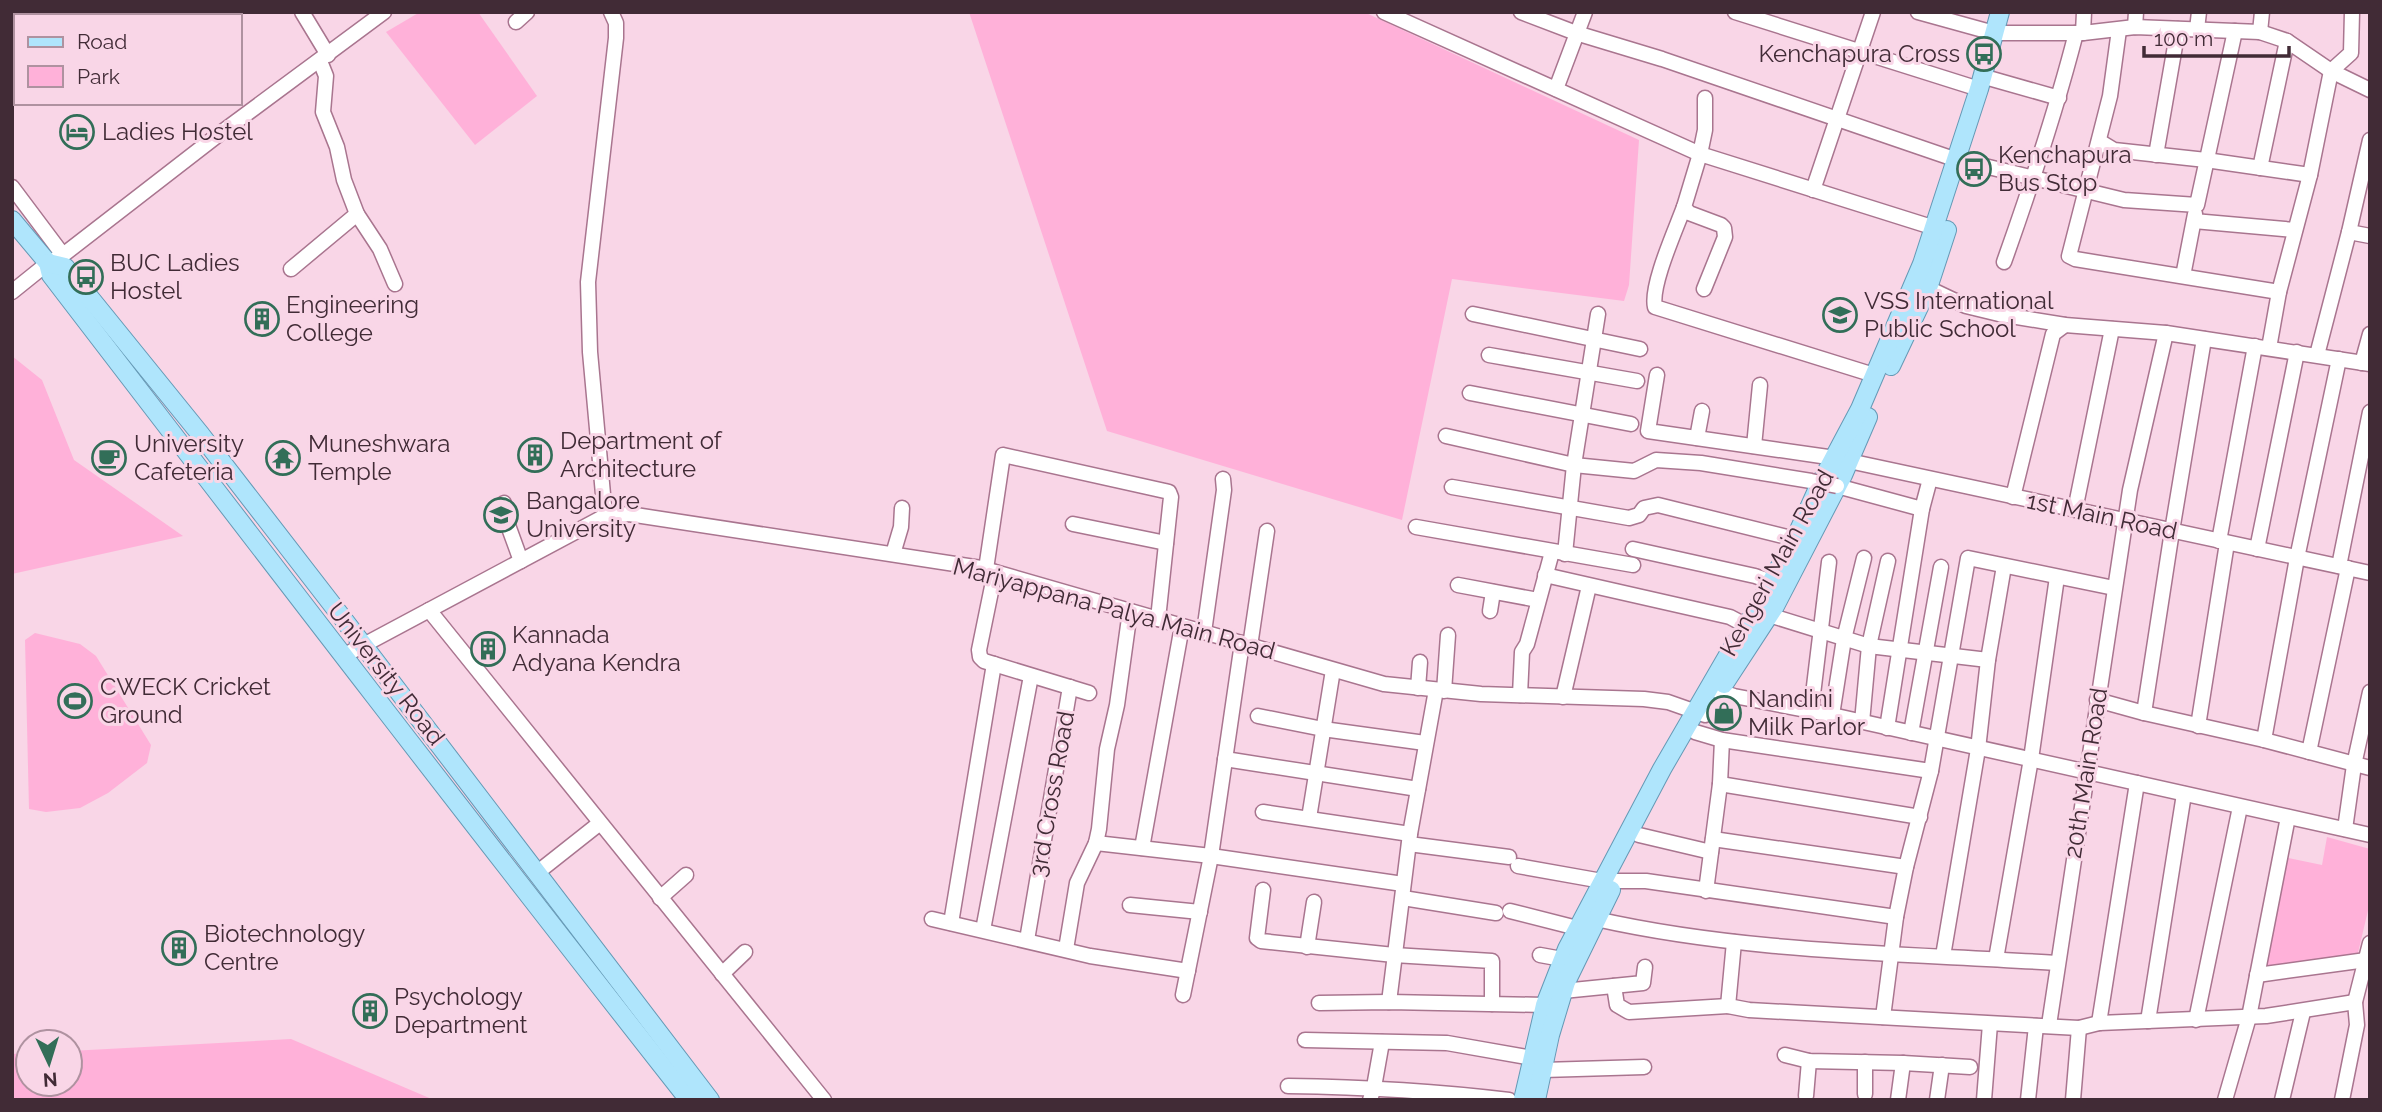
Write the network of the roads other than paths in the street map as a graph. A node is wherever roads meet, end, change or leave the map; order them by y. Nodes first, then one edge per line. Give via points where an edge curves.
1 (302, 12) edge
2 (384, 12) edge
3 (611, 12) edge
4 (1384, 12) edge
5 (1521, 12) edge
6 (1585, 12) edge
7 (1735, 12) edge
8 (1873, 12) edge
9 (1918, 12) edge
10 (2000, 12) edge
11 (2012, 12) edge
12 (2084, 12) edge
13 (2199, 12) edge
14 (2262, 12) edge
15 (2352, 12) edge
16 (2135, 20) edge
17 (2178, 29) junction
18 (2197, 29) junction
19 (2119, 30) junction
20 (2235, 31) junction
21 (2260, 32) junction
22 (1576, 33) junction
23 (2000, 33) junction
24 (2080, 33) junction
25 (2287, 41) junction
26 (1859, 53) junction
27 (324, 58) junction
28 (2331, 71) junction
29 (1985, 84) junction
30 (1556, 89) junction
31 (2370, 90) edge
32 (1706, 98) dead end
33 (2059, 98) junction
34 (1837, 118) junction
35 (2099, 141) junction
36 (2370, 141) edge
37 (1700, 154) junction
38 (2156, 155) junction
39 (2206, 160) junction
40 (1963, 161) junction
41 (2260, 168) junction
42 (2310, 175) junction
43 (2035, 177) junction
44 (12, 187) edge
45 (1814, 190) junction
46 (2087, 190) junction
47 (2197, 205) junction
48 (1684, 207) junction
49 (357, 214) junction
50 (12, 220) edge
51 (2194, 221) junction
52 (1935, 229) junction
53 (2295, 230) junction
54 (2349, 232) junction
55 (2370, 236) edge
56 (55, 259) junction
57 (2004, 262) dead end
58 (291, 270) dead end
59 (2183, 276) junction
60 (395, 284) dead end
61 (1928, 288) junction
62 (1704, 289) dead end
63 (12, 292) edge
64 (2279, 292) junction
65 (1473, 314) dead end
66 (1598, 314) dead end
67 (2065, 325) junction
68 (2112, 329) junction
69 (2166, 334) junction
70 (2370, 334) edge
71 (2204, 339) junction
72 (1594, 341) junction
73 (2262, 347) junction
74 (1640, 349) dead end
75 (2298, 352) junction
76 (1489, 355) dead end
77 (2317, 355) junction
78 (2339, 359) junction
79 (2366, 364) edge
80 (1590, 374) junction
81 (1657, 375) dead end
82 (1874, 375) junction
83 (1637, 381) dead end
84 (1760, 385) dead end
85 (1470, 393) dead end
86 (1702, 411) dead end
87 (2370, 412) edge
88 (1583, 414) junction
89 (1631, 424) dead end
90 (1446, 436) dead end
91 (1697, 438) junction
92 (1754, 446) junction
93 (1842, 460) junction
94 (1574, 465) junction
95 (1930, 479) junction
96 (1223, 480) dead end
97 (1452, 486) dead end
98 (1837, 486) junction
99 (2014, 497) junction
100 (504, 503) dead end
101 (902, 508) dead end
102 (1570, 508) junction
103 (1922, 509) junction
104 (2075, 510) junction
105 (605, 516) junction
106 (2125, 521) junction
107 (1073, 524) dead end
108 (1416, 527) dead end
109 (1268, 531) dead end
110 (2172, 531) junction
111 (1796, 539) junction
112 (2223, 542) junction
113 (1166, 543) junction
114 (1633, 549) dead end
115 (2258, 549) junction
116 (1559, 553) junction
117 (893, 554) junction
118 (1864, 558) dead end
119 (2297, 558) junction
120 (521, 561) junction
121 (1888, 561) dead end
122 (1829, 562) dead end
123 (1633, 565) dead end
124 (1941, 566) dead end
125 (2004, 566) junction
126 (2343, 567) junction
127 (990, 571) junction
128 (2370, 573) edge
129 (1545, 575) junction
130 (2057, 577) junction
131 (1772, 582) junction
132 (1458, 585) dead end
133 (1588, 586) junction
134 (2114, 588) junction
135 (1493, 592) junction
136 (1538, 600) junction
137 (429, 610) junction
138 (1130, 611) junction
139 (1490, 611) dead end
140 (1769, 615) junction
141 (1158, 619) junction
142 (1182, 626) junction
143 (1747, 626) junction
144 (1821, 631) junction
145 (1204, 632) junction
146 (1448, 635) dead end
147 (1844, 639) junction
148 (364, 645) junction
149 (1246, 645) junction
150 (1869, 646) junction
151 (1901, 649) junction
152 (1925, 652) junction
153 (1950, 654) junction
154 (345, 655) junction
155 (1988, 660) junction
156 (1420, 662) dead end
157 (994, 664) junction
158 (1333, 670) junction
159 (1031, 676) junction
160 (1070, 687) junction
161 (1418, 688) junction
162 (1714, 689) junction
163 (1440, 690) junction
164 (2370, 692) edge
165 (1089, 693) dead end
166 (1520, 695) junction
167 (1563, 697) junction
168 (2097, 700) junction
169 (1811, 711) junction
170 (1700, 713) junction
171 (2144, 713) junction
172 (1832, 715) junction
173 (1258, 716) dead end
174 (1862, 722) junction
175 (2198, 726) junction
176 (1887, 728) junction
177 (1323, 729) junction
178 (1695, 732) junction
179 (1911, 733) junction
180 (1936, 739) junction
181 (1722, 740) junction
182 (2264, 740) junction
183 (1425, 743) junction
184 (1978, 749) junction
185 (2309, 752) junction
186 (1225, 760) junction
187 (2031, 760) junction
188 (2354, 765) junction
189 (2370, 768) edge
190 (1931, 771) junction
191 (2086, 772) junction
192 (1316, 773) junction
193 (2137, 783) junction
194 (1720, 784) junction
195 (1418, 789) junction
196 (2184, 794) junction
197 (2241, 807) junction
198 (1264, 812) dead end
199 (1920, 817) junction
200 (2288, 817) junction
201 (1309, 818) junction
202 (600, 823) junction
203 (2344, 829) junction
204 (1639, 835) junction
205 (2370, 835) edge
206 (1409, 839) junction
207 (1096, 843) junction
208 (1712, 846) junction
209 (1142, 848) junction
210 (1211, 856) junction
211 (1906, 867) junction
212 (538, 872) junction
213 (686, 874) dead end
214 (1608, 881) junction
215 (1263, 890) dead end
216 (1403, 891) junction
217 (1706, 891) junction
218 (660, 898) junction
219 (1314, 902) dead end
220 (1130, 905) dead end
221 (1200, 912) junction
222 (1896, 917) junction
223 (932, 919) dead end
224 (1596, 919) junction
225 (951, 923) junction
226 (1577, 928) junction
227 (983, 930) junction
228 (1027, 940) junction
229 (1734, 942) junction
230 (1307, 947) junction
231 (1066, 949) junction
232 (2368, 950) edge
233 (745, 952) dead end
234 (1394, 955) junction
235 (1540, 955) dead end
236 (1891, 955) junction
237 (1943, 956) junction
238 (1562, 959) junction
239 (1996, 959) junction
240 (2057, 963) junction
241 (1645, 967) dead end
242 (1188, 971) junction
243 (722, 974) junction
244 (2257, 975) junction
245 (1614, 986) junction
246 (1563, 991) junction
247 (1183, 995) dead end
248 (1389, 1002) junction
249 (2355, 1002) junction
250 (1319, 1003) dead end
251 (1492, 1004) junction
252 (1545, 1005) junction
253 (1728, 1006) junction
254 (2303, 1012) junction
255 (1883, 1017) junction
256 (2249, 1017) junction
257 (2196, 1020) junction
258 (2148, 1021) junction
259 (2099, 1023) junction
260 (1990, 1024) junction
261 (2042, 1025) junction
262 (2079, 1028) junction
263 (1304, 1040) dead end
264 (1382, 1042) junction
265 (1785, 1055) dead end
266 (1809, 1061) junction
267 (1865, 1062) junction
268 (1903, 1063) junction
269 (1537, 1064) junction
270 (1942, 1065) junction
271 (1644, 1067) dead end
272 (1970, 1067) dead end
273 (1288, 1086) dead end
274 (1372, 1094) edge
275 (1865, 1094) dead end
276 (1806, 1096) dead end
277 (689, 1100) edge
278 (710, 1100) edge
279 (824, 1100) edge
280 (1509, 1100) edge
281 (1523, 1100) edge
282 (1536, 1100) edge
283 (1898, 1100) edge
284 (1937, 1100) edge
285 (1984, 1100) edge
286 (2028, 1100) edge
287 (2073, 1100) edge
288 (2225, 1100) edge
289 (2282, 1100) edge
290 (2342, 1100) edge

1 - 27 street
2 - 27 street
3 - 105 street via 616,38 588,282
4 - 30 street
5 - 22 street
6 - 22 street
7 - 26 street
8 - 26 street
9 - 23 street
10 - 23 main road, Kengeri Main Road
11 - 23 main road, Kengeri Main Road
12 - 24 street
13 - 18 street
14 - 21 street
15 - 28 street via 2351,53
16 - 17 street
16 - 19 street
17 - 18 street
17 - 38 street
18 - 20 street
19 - 24 street
19 - 35 street
20 - 21 street
20 - 39 street
21 - 25 street
22 - 30 street
22 - 34 street
23 - 24 street
23 - 29 main road, Kengeri Main Road
24 - 33 street
25 - 28 street
25 - 41 street
26 - 29 street
26 - 34 street
27 - 49 street via 324,111
27 - 56 street
28 - 31 street
28 - 42 street
29 - 33 street
29 - 40 main road, Kengeri Main Road
30 - 37 street
32 - 37 street
33 - 43 street
34 - 40 street
34 - 45 street
35 - 38 street via 2114,150
35 - 46 street
36 - 54 street
37 - 45 street
37 - 48 street
38 - 39 street
39 - 41 street
39 - 47 street
40 - 43 street
40 - 52 main road, Kengeri Main Road
40 - 61 main road, Kengeri Main Road
41 - 42 street
42 - 53 street
43 - 46 street
43 - 57 street
44 - 56 street
45 - 52 street
46 - 47 street via 2124,200
46 - 59 street via 2070,256
47 - 51 street
48 - 62 street via 1721,225 1725,232
48 - 82 street via 1661,268 1655,307
49 - 58 street
49 - 60 street via 380,249
50 - 56 main road, University Road
51 - 53 street
51 - 59 street
52 - 82 main road, Kengeri Main Road
53 - 64 street
54 - 55 street
54 - 77 street
56 - 63 street
56 - 148 main road, University Road via 201,435
56 - 154 main road, University Road via 51,275
59 - 64 street
61 - 67 street via 1966,306
61 - 93 main road, Kengeri Main Road
64 - 73 street
65 - 72 street
66 - 72 street
67 - 68 street
67 - 99 street via 2053,334
68 - 69 street
68 - 104 street
69 - 71 street
69 - 106 street, 20th Main Road
70 - 79 street
71 - 73 street
71 - 110 street
72 - 74 street
72 - 80 street
73 - 75 street
73 - 112 street
75 - 77 street
75 - 115 street
76 - 80 street
77 - 78 street
78 - 79 street
78 - 119 street
80 - 83 street
80 - 88 street
81 - 91 street, 1st Main Road via 1648,431
82 - 93 main road, Kengeri Main Road
84 - 92 street
85 - 88 street
86 - 91 street
87 - 126 street
88 - 89 street
88 - 94 street
90 - 94 street
91 - 92 street, 1st Main Road
92 - 93 street, 1st Main Road
93 - 95 street, 1st Main Road
93 - 98 main road, Kengeri Main Road
93 - 111 main road, Kengeri Main Road via 1819,485
94 - 98 street, bridge via 1634,471 1667,460
94 - 102 street
95 - 99 street, 1st Main Road
95 - 103 street
96 - 145 street
97 - 102 street
98 - 103 street
98 - 140 main road, Kengeri Main Road
99 - 104 street, 1st Main Road
100 - 120 street
101 - 117 street
102 - 111 street via 1629,518 1658,505
102 - 116 street
103 - 151 street
104 - 106 street, 1st Main Road
105 - 117 street, Mariyappana Palya Main Road via 629,514
105 - 120 street, Mariyappana Palya Main Road
106 - 110 street, 1st Main Road
106 - 134 street, 20th Main Road
107 - 113 street
108 - 116 street
109 - 149 street
110 - 112 street, 1st Main Road
110 - 171 street
111 - 131 main road, Kengeri Main Road
112 - 115 street, 1st Main Road
112 - 175 street
113 - 127 street via 1169,492 1003,455
113 - 141 street
114 - 131 street
115 - 119 street, 1st Main Road
116 - 123 street
116 - 129 street
117 - 127 street, Mariyappana Palya Main Road
118 - 147 street
119 - 126 street, 1st Main Road
119 - 182 street
120 - 137 street, Mariyappana Palya Main Road
121 - 150 street
122 - 144 street
124 - 152 street
125 - 130 street
125 - 153 street via 1968,558
125 - 155 street
126 - 128 street, 1st Main Road
126 - 185 street
127 - 138 street, Mariyappana Palya Main Road
127 - 157 street via 979,657
129 - 133 street
129 - 136 street
130 - 134 street
130 - 187 street
131 - 143 main road, Kengeri Main Road
132 - 135 street
133 - 143 street via 1730,617
133 - 167 street
134 - 168 street, 20th Main Road
135 - 136 street
135 - 139 street
136 - 166 street via 1522,652
137 - 148 street, Mariyappana Palya Main Road
137 - 202 street
138 - 141 street, Mariyappana Palya Main Road
138 - 207 street
140 - 144 street
140 - 162 main road, Kengeri Main Road
141 - 142 street, Mariyappana Palya Main Road
142 - 145 street, Mariyappana Palya Main Road
142 - 209 street
143 - 162 main road, Kengeri Main Road
144 - 147 street
144 - 169 street
145 - 149 street, Mariyappana Palya Main Road
146 - 163 street
147 - 150 street
147 - 172 street
148 - 154 street, Mariyappana Palya Main Road
148 - 212 main road, University Road
149 - 158 street, Mariyappana Palya Main Road
149 - 186 street
150 - 151 street
150 - 174 street
151 - 152 street
151 - 176 street
152 - 153 street
152 - 179 street
153 - 155 street
153 - 180 street
154 - 277 main road, University Road
155 - 184 street
156 - 161 street
157 - 159 street, 3rd Cross Road
157 - 225 street
158 - 161 street, Mariyappana Palya Main Road
158 - 177 street
159 - 160 street, 3rd Cross Road
159 - 227 street
160 - 165 street
160 - 228 street, 3rd Cross Road
161 - 163 street, Mariyappana Palya Main Road
162 - 169 street
162 - 170 main road, Kengeri Main Road
163 - 166 street, Mariyappana Palya Main Road
163 - 183 street
164 - 188 street
166 - 167 street, Mariyappana Palya Main Road
167 - 170 street, Mariyappana Palya Main Road via 1644,699
168 - 171 street
168 - 191 street, 20th Main Road
169 - 172 street
170 - 178 main road, Kengeri Main Road
170 - 214 main road, Kengeri Main Road
171 - 175 street
172 - 174 street
173 - 177 street
174 - 176 street
175 - 182 street
176 - 179 street
177 - 183 street
177 - 192 street
178 - 181 street
178 - 204 main road, Kengeri Main Road
179 - 180 street
180 - 184 street
180 - 190 street
181 - 190 street
181 - 194 street
182 - 185 street
183 - 195 street
184 - 187 street
184 - 237 street
185 - 188 street
186 - 192 street
186 - 210 street
187 - 191 street
187 - 239 street
188 - 189 street
188 - 203 street
190 - 199 street
191 - 193 street
191 - 240 street, 20th Main Road
192 - 195 street
192 - 201 street
193 - 196 street
193 - 259 street
194 - 199 street
194 - 208 street
195 - 206 street
196 - 197 street
196 - 258 street
197 - 200 street
197 - 257 street
198 - 201 street
199 - 211 street
200 - 203 street
200 - 244 street
201 - 206 street
202 - 212 street
202 - 218 street
203 - 205 street
204 - 208 street
204 - 214 main road, Kengeri Main Road
206 - 214 street
206 - 216 street
207 - 209 street
207 - 231 street via 1077,883
208 - 211 street
208 - 217 street
209 - 210 street
210 - 216 street
210 - 221 street
211 - 222 street
212 - 278 main road, University Road
213 - 218 street
214 - 217 street via 1646,881
214 - 224 main road, Kengeri Main Road
214 - 226 main road, Kengeri Main Road
215 - 230 street via 1256,938
216 - 226 street
216 - 234 street
217 - 222 street
218 - 243 street
219 - 230 street
220 - 221 street
221 - 242 street
222 - 236 street
223 - 225 street
224 - 229 street
224 - 246 main road, Kengeri Main Road
225 - 227 street
226 - 238 main road, Kengeri Main Road
227 - 228 street
228 - 231 street
229 - 236 street
229 - 253 street
230 - 234 street
231 - 242 street
232 - 244 street
232 - 249 street
233 - 243 street
234 - 248 street
234 - 251 street via 1492,961
235 - 238 street
236 - 237 street
236 - 255 street
237 - 239 street
238 - 252 main road, Kengeri Main Road
239 - 240 street
240 - 261 street, 20th Main Road
241 - 245 street via 1643,983
242 - 247 street
243 - 279 street
244 - 256 street
245 - 246 street
245 - 253 street via 1617,1005 1629,1012
246 - 269 main road, Kengeri Main Road
248 - 250 street
248 - 251 street
249 - 254 street
249 - 290 street via 2357,1025
251 - 252 street
252 - 269 main road, Kengeri Main Road
253 - 255 street
254 - 256 street
254 - 289 street
255 - 260 street
256 - 257 street
256 - 288 street
257 - 258 street
258 - 259 street
259 - 262 street
260 - 261 street
260 - 285 street
261 - 262 street
261 - 286 street, 20th Main Road
262 - 287 street
263 - 264 street
264 - 269 street via 1447,1043
264 - 274 street
265 - 266 street
266 - 267 street
266 - 276 street
267 - 268 street
267 - 275 street
268 - 270 street
268 - 283 street
269 - 271 street
269 - 281 main road, Kengeri Main Road
269 - 282 main road, Kengeri Main Road
270 - 272 street
270 - 284 street
273 - 274 street
274 - 280 street via 1438,1091

